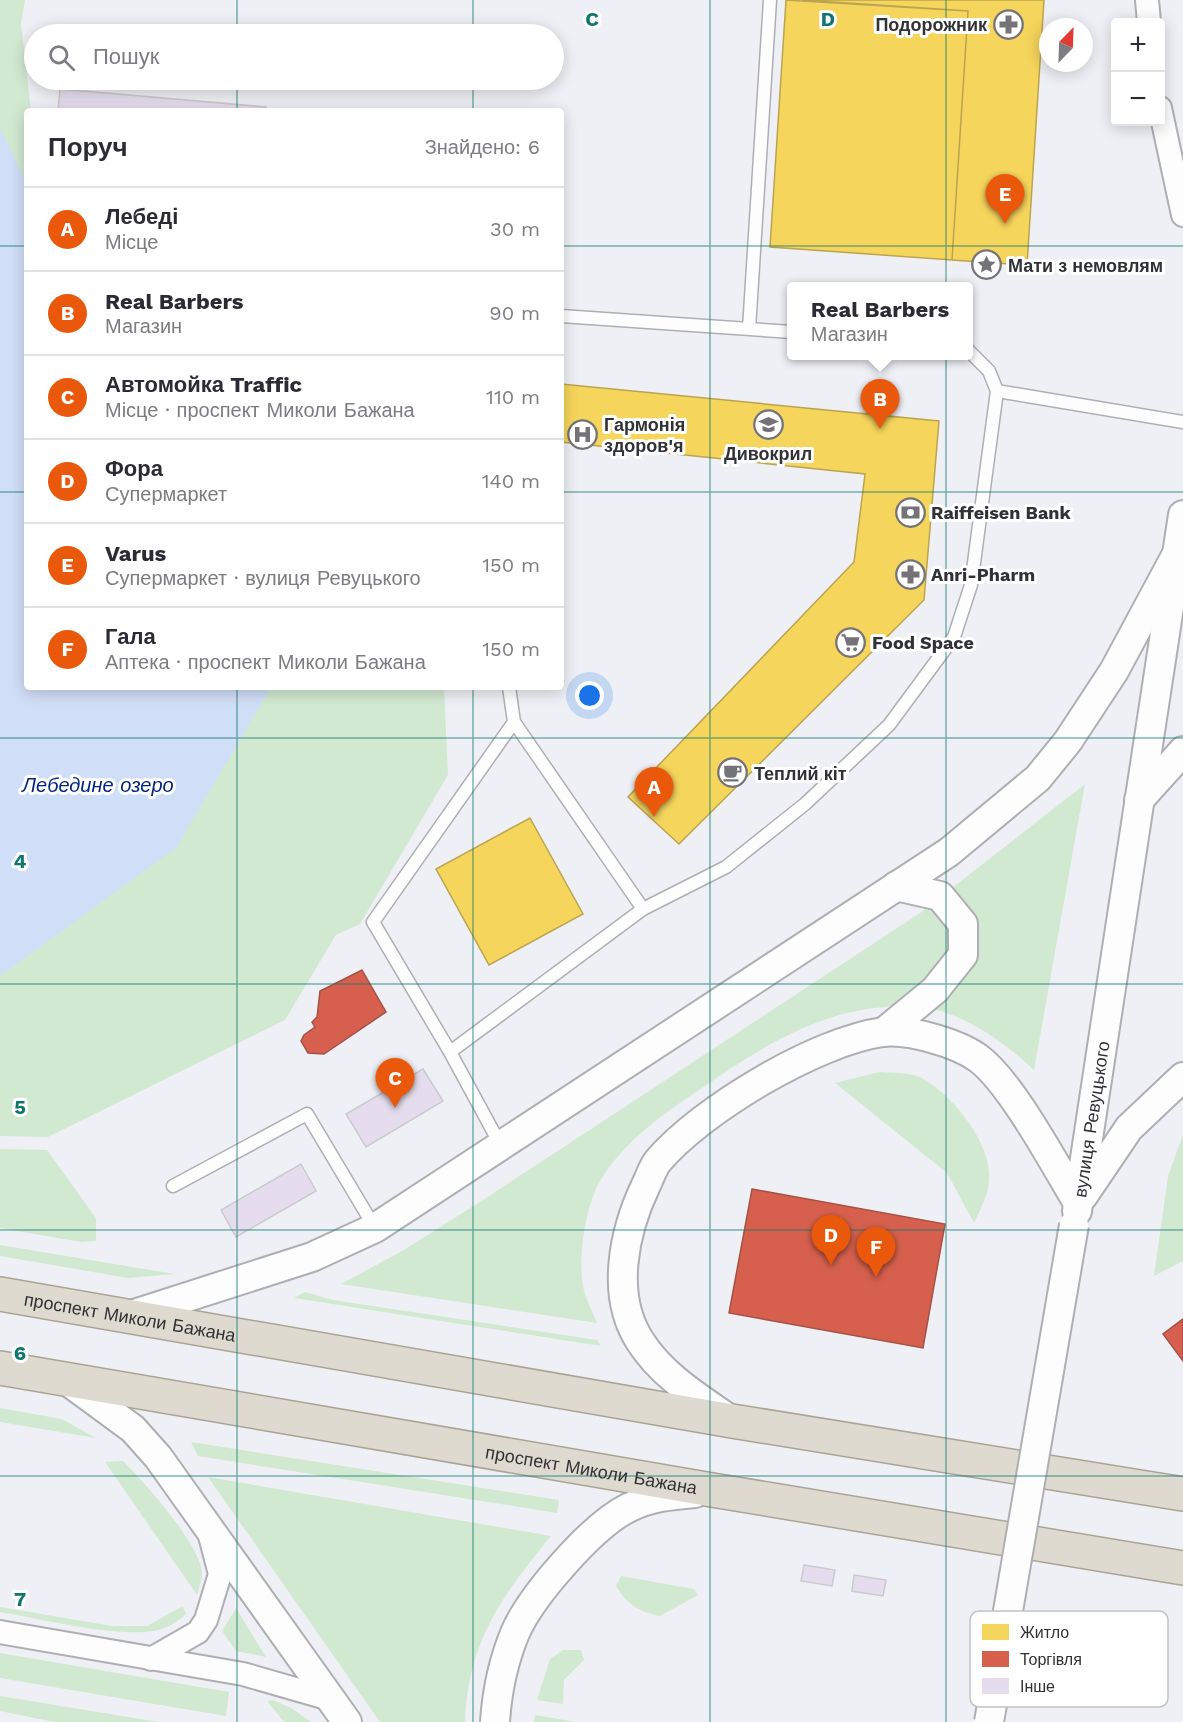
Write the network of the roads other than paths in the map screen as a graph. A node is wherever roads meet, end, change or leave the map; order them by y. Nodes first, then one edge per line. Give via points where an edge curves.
1 (770, 0) edge
2 (1147, 0) edge
3 (1149, 18) edge
4 (1165, 126) edge
5 (1183, 215) edge
6 (564, 316) edge
7 (749, 329) junction
8 (787, 332) edge
9 (973, 354) edge
10 (997, 391) junction
11 (1183, 422) edge
12 (1183, 515) edge
13 (1180, 560) edge
14 (509, 690) edge
15 (514, 722) junction
16 (1183, 752) edge
17 (1139, 800) junction
18 (896, 886) junction
19 (643, 909) junction
20 (884, 1032) junction
21 (450, 1052) junction
22 (1183, 1077) edge
23 (500, 1144) junction
24 (173, 1186) dead end
25 (1076, 1214) junction
26 (375, 1228) junction
27 (0, 1294) edge
28 (128, 1316) junction
29 (0, 1368) edge
30 (65, 1379) junction
31 (732, 1421) junction
32 (718, 1491) junction
33 (1183, 1494) edge
34 (206, 1520) junction
35 (1183, 1568) edge
36 (1008, 1611) edge
37 (0, 1632) edge
38 (151, 1659) junction
39 (330, 1699) junction
40 (992, 1707) edge
41 (347, 1722) edge
42 (495, 1722) edge
43 (989, 1722) edge

1 - 7 lane
2 - 3 street
4 - 5 street
6 - 7 lane
7 - 8 lane
9 - 10 lane via 989,371
10 - 11 lane
10 - 19 lane via 971,585 954,637 889,725 805,804 726,867
12 - 13 street, вулиця Ревуцького
13 - 17 street, вулиця Ревуцького
13 - 18 street via 1114,671 1068,741 1038,778 948,852
14 - 15 lane
15 - 19 lane
15 - 21 lane via 373,922
16 - 17 street
17 - 25 street, вулиця Ревуцького
18 - 20 street via 940,896 963,924 963,955 935,990
18 - 23 street
19 - 21 lane
20 - 25 street via 929,1036 978,1058 1005,1087
20 - 31 street via 834,1046 786,1066 688,1131 657,1162 638,1202 626,1243 623,1281 630,1321 640,1342 674,1380
21 - 23 lane
22 - 25 street via 1129,1128
23 - 26 street
24 - 26 lane via 307,1114
25 - 36 street, вулиця Ревуцького, bridge
26 - 28 street via 312,1257
27 - 28 highway, проспект Миколи Бажана
28 - 31 highway, проспект Миколи Бажана
29 - 30 highway, проспект Миколи Бажана
30 - 32 highway, проспект Миколи Бажана
30 - 34 street via 133,1429
31 - 33 highway, проспект Миколи Бажана
32 - 35 highway, проспект Миколи Бажана
32 - 42 street via 658,1497 627,1508 584,1542 516,1631 502,1668
34 - 38 street via 220,1574 215,1595 198,1632
34 - 39 street
37 - 38 street
38 - 39 street via 243,1674
39 - 41 street
40 - 43 street, вулиця Ревуцького, bridge

